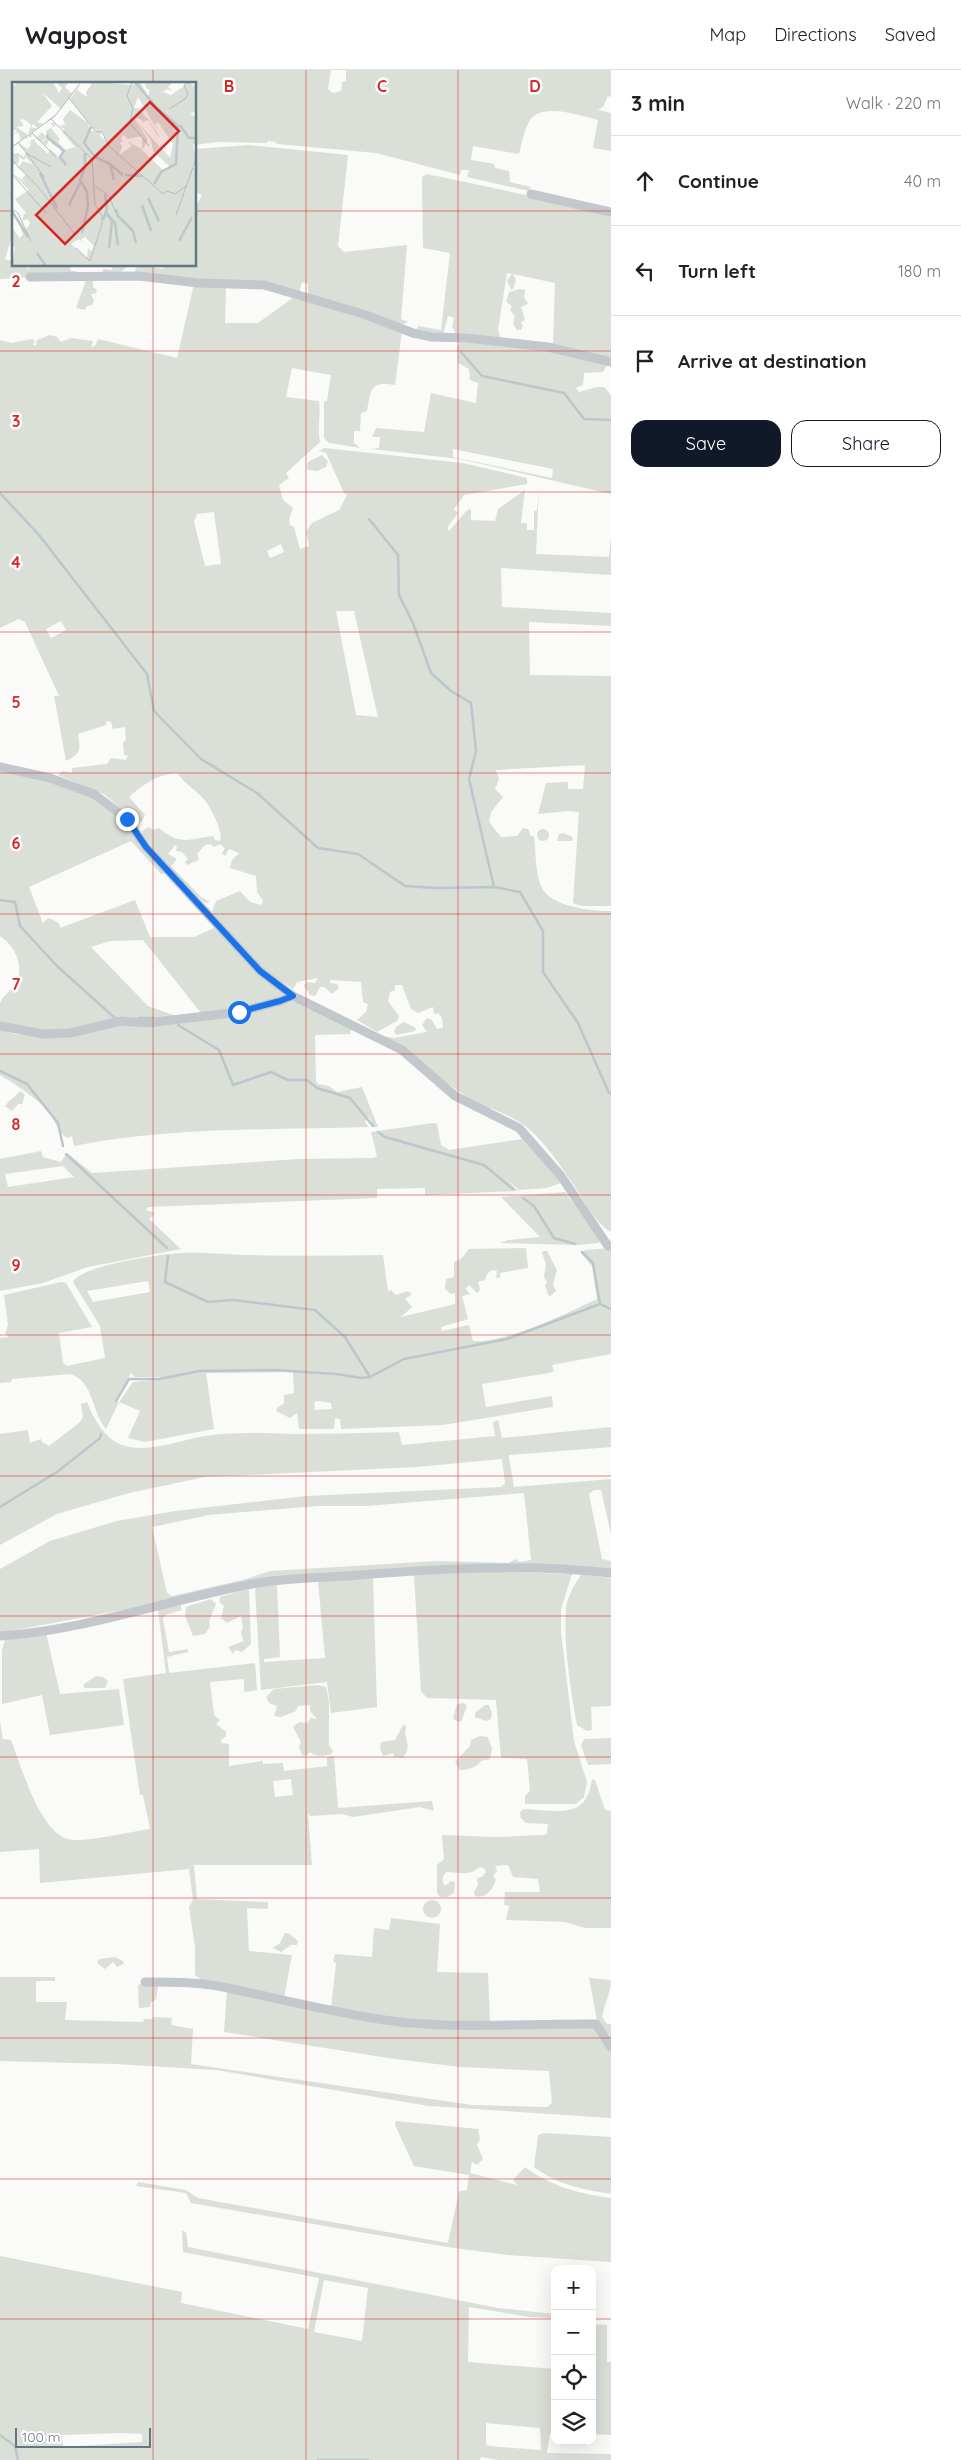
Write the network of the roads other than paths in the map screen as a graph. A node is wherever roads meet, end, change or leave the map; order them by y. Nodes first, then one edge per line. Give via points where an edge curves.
1 (531, 194) dead end
2 (611, 212) edge
3 (30, 277) dead end
4 (611, 362) edge
5 (0, 767) edge
6 (293, 996) junction
7 (0, 1026) edge
8 (611, 1246) edge
9 (611, 1573) edge
10 (0, 1636) edge
11 (145, 1982) dead end
12 (611, 2047) edge

1 - 2 street
3 - 4 street via 138,276 199,283 264,285 364,314 413,333 548,347
5 - 6 street via 50,778 94,794 127,819 146,847 260,971
6 - 7 street via 239,1012 147,1023 120,1021 70,1033 43,1034
6 - 8 street via 402,1050 455,1096 519,1128 561,1176
9 - 10 street via 577,1569 426,1569 292,1578 252,1584 107,1618
11 - 12 street via 198,1983 384,2020 438,2026 596,2024

